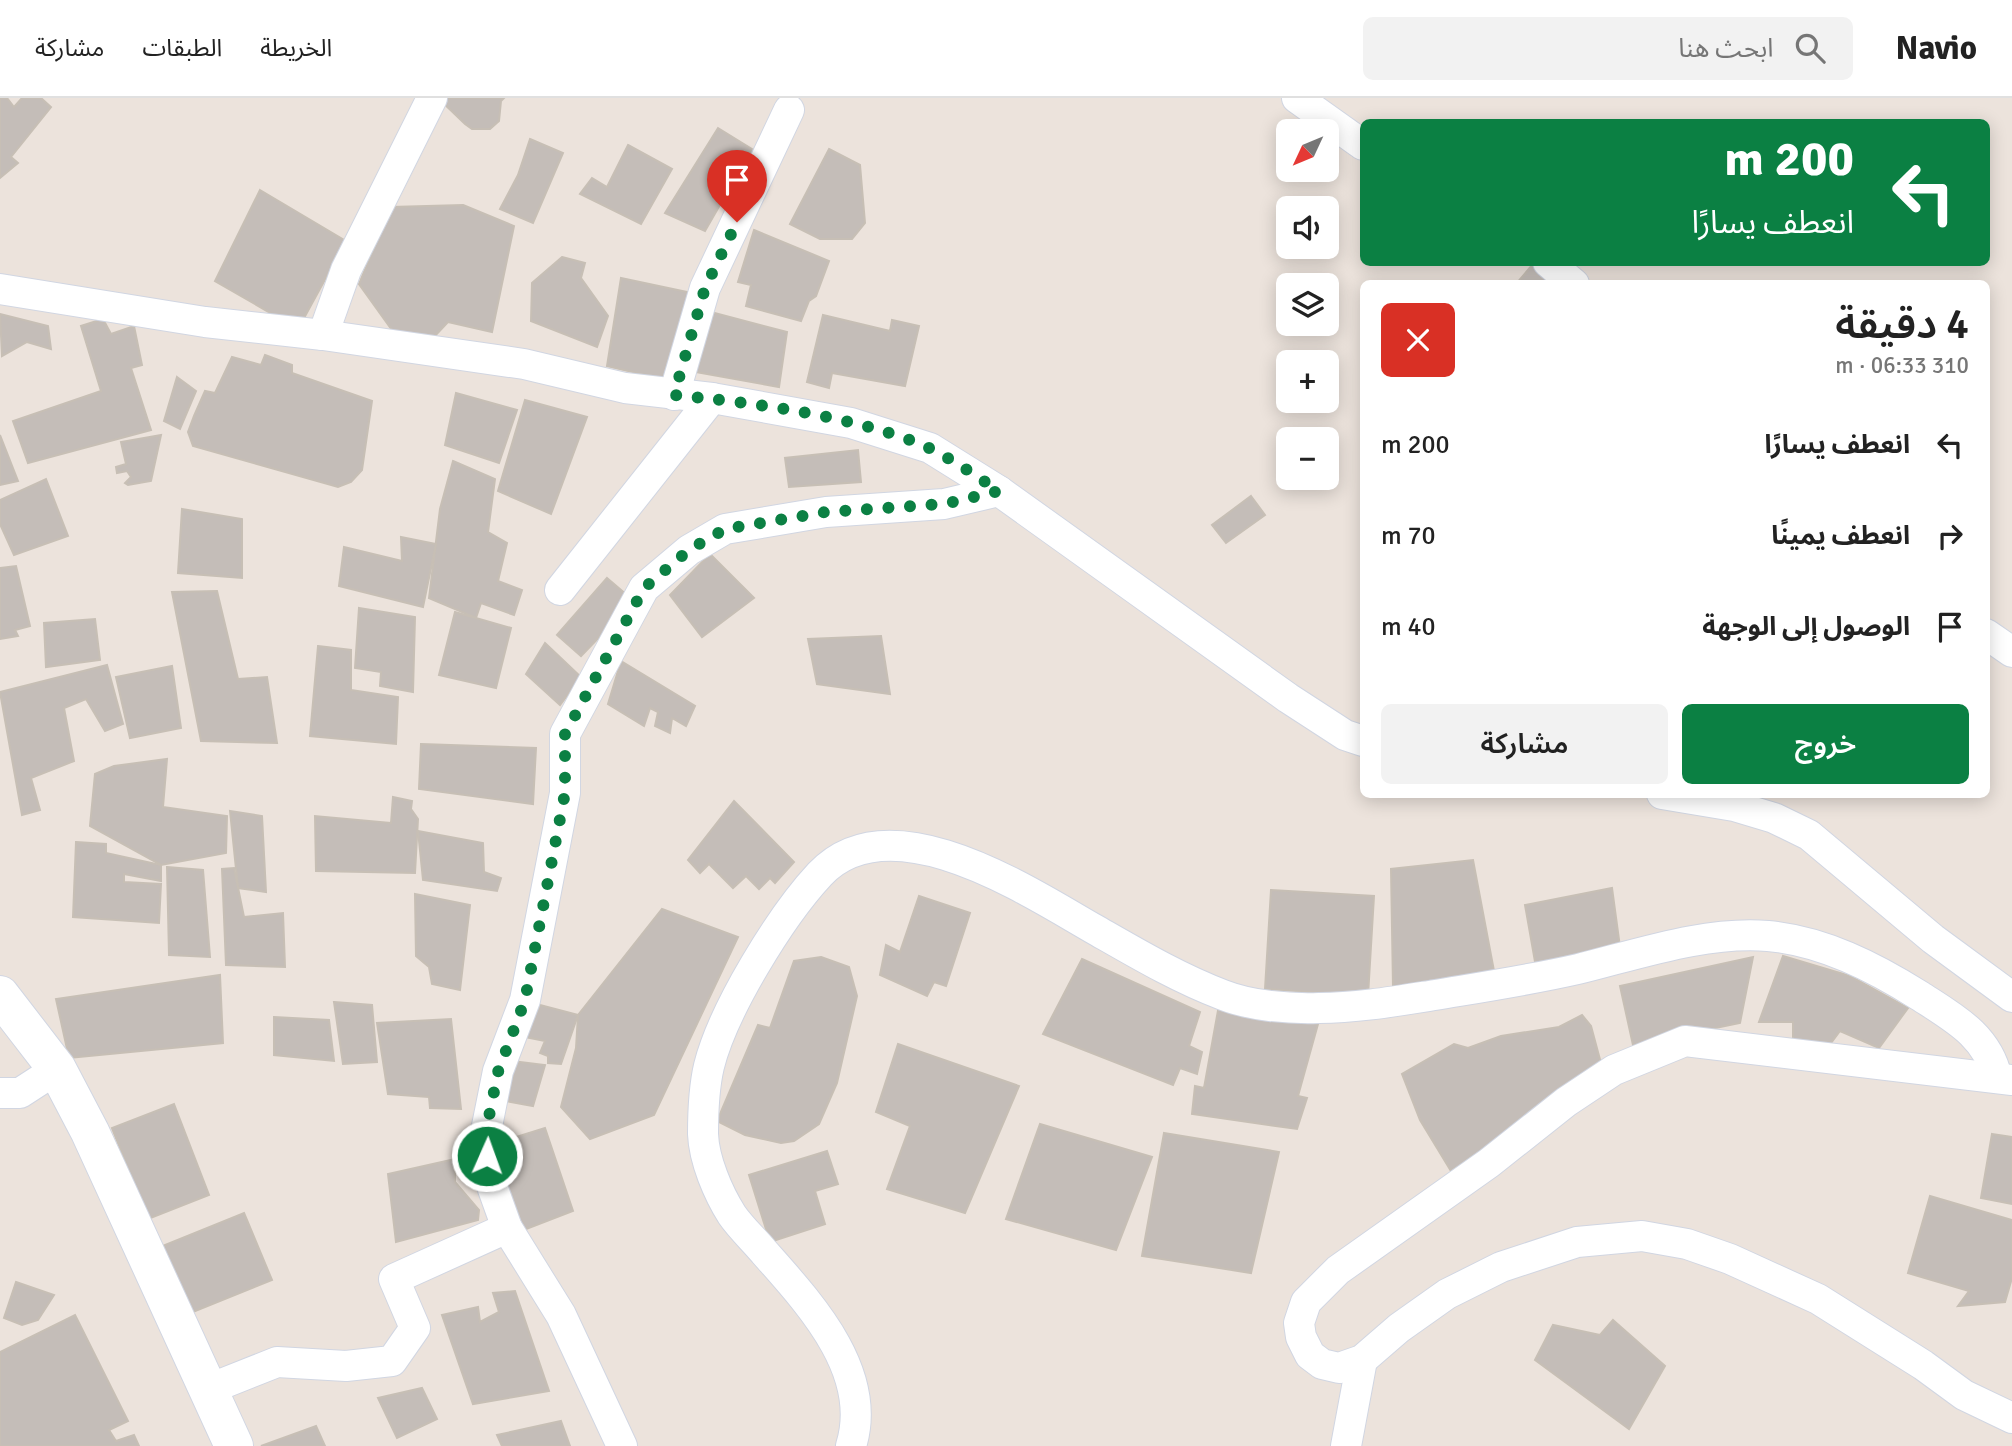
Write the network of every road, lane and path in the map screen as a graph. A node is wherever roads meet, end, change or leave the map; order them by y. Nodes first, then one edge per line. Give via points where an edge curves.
1 (432, 98) edge
2 (1297, 98) edge
3 (789, 110) dead end
4 (1360, 143) edge
5 (1553, 266) edge
6 (1569, 280) edge
7 (0, 289) edge
8 (323, 335) junction
9 (674, 395) junction
10 (712, 398) junction
11 (999, 491) junction
12 (560, 590) dead end
13 (1990, 637) edge
14 (2012, 652) edge
15 (1360, 740) edge
16 (1686, 798) edge
17 (0, 995) edge
18 (2012, 997) edge
19 (57, 1069) junction
20 (2005, 1079) edge
21 (0, 1093) edge
22 (507, 1228) junction
23 (1362, 1360) junction
24 (209, 1389) junction
25 (2012, 1418) edge
26 (234, 1446) edge
27 (622, 1446) edge
28 (850, 1446) edge
29 (1346, 1446) edge

1 - 8 street via 346,270
2 - 4 street
3 - 9 street via 705,288
5 - 6 street
7 - 8 street via 205,322
8 - 9 street via 524,364
9 - 10 street
10 - 11 street via 851,423 930,449
10 - 12 street
11 - 15 street via 1288,698
11 - 22 street via 944,504 826,512 725,529 689,550 644,588 565,734 565,793 525,1000 498,1072 484,1141 493,1189
13 - 14 street
16 - 18 street via 1774,818 1809,835 1933,939
17 - 19 street
19 - 21 street via 20,1093
19 - 24 street
20 - 23 street via 1685,1041 1614,1070 1338,1270 1306,1302 1300,1332 1310,1355 1339,1368
20 - 28 street via 1970,1030 1906,987 1823,947 1769,936 1702,939 1536,979 1388,1002 1318,1008 1271,1005 1231,998 1198,985 1039,895 949,856 908,849 853,850 836,859 812,884 766,947 732,1009 710,1064 703,1133 706,1159 733,1215 803,1297 832,1339 853,1390 857,1426
22 - 24 street via 394,1279 415,1328 392,1361 346,1366 277,1362
22 - 27 street via 561,1315
23 - 25 street via 1447,1294 1501,1267 1577,1242 1642,1236 1687,1244 1730,1259 1818,1299 1964,1395
23 - 29 street
24 - 26 street

